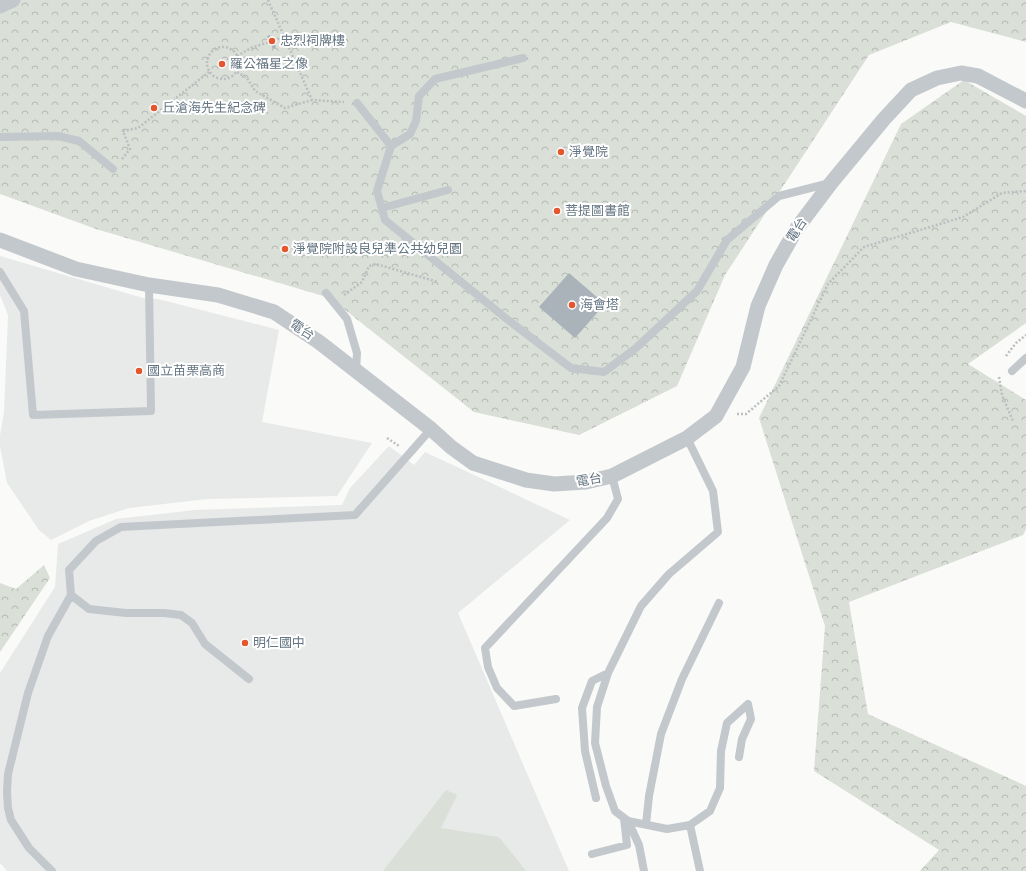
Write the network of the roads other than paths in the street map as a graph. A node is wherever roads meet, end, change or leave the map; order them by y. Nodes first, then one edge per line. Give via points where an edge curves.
1 (13, 0) edge
2 (0, 6) edge
3 (523, 58) dead end
4 (1026, 101) edge
5 (357, 103) road end
6 (0, 138) edge
7 (391, 146) junction
8 (113, 169) road end
9 (831, 183) junction
10 (448, 190) dead end
11 (382, 208) junction
12 (0, 240) edge
13 (0, 272) edge
14 (149, 285) junction
15 (326, 293) dead end
16 (1026, 358) edge
17 (356, 371) junction
18 (1012, 371) dead end
19 (431, 429) junction
20 (687, 438) junction
21 (612, 476) junction
22 (71, 595) junction
23 (719, 603) dead end
24 (608, 673) junction
25 (249, 679) dead end
26 (556, 699) dead end
27 (739, 757) dead end
28 (596, 798) dead end
29 (626, 820) junction
30 (646, 824) junction
31 (690, 825) junction
32 (592, 854) dead end
33 (52, 871) edge
34 (644, 871) edge
35 (700, 871) edge

1 - 2 street
3 - 7 lane via 435,79 419,96 416,121 410,134
4 - 9 street, 電台 via 978,76 961,73 937,78 911,90
5 - 7 lane
6 - 8 lane via 58,136 79,141
7 - 11 lane via 377,191
9 - 11 lane via 780,196 727,240 697,291 636,348 604,372 571,368 385,220
9 - 20 street, 電台 via 797,228 776,265 758,306 743,367 716,416
10 - 11 lane
12 - 14 street, 電台 via 76,269
13 - 14 lane via 24,312 34,415 150,411
14 - 17 street, 電台 via 218,295 274,312
15 - 17 lane via 347,319 356,353
16 - 18 lane
17 - 19 street, 電台
19 - 21 street, 電台 via 473,463 526,480 554,484 586,482
19 - 22 lane via 355,514 121,527 96,541 69,570
20 - 21 street, 電台
20 - 24 lane via 713,491 718,532 669,574 641,606
21 - 26 lane via 618,499 607,518 485,648 488,667 497,688 514,706
22 - 25 lane via 89,609 181,615 192,623 205,644
22 - 33 lane via 48,636 28,693 8,774 8,808 11,820 29,848
23 - 30 lane via 682,679 661,734
24 - 28 lane via 592,682 582,708 584,751
24 - 29 lane via 598,707 595,743 615,811
27 - 31 lane via 742,739 751,720 748,704 727,723 721,751 720,788 710,811
29 - 30 lane
29 - 32 lane via 627,844
29 - 34 lane via 639,845
30 - 31 lane via 667,829
31 - 35 lane

